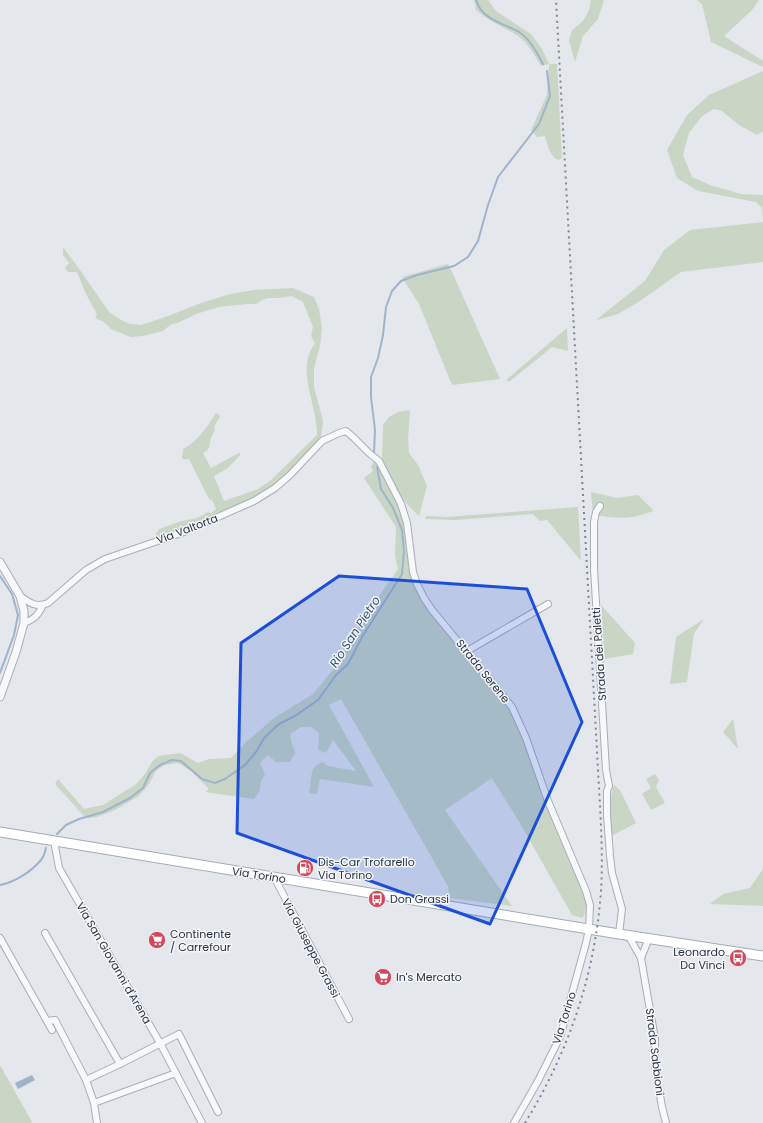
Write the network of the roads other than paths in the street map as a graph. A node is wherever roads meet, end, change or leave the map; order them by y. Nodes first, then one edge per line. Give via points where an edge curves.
1 (322, 441) joint
2 (600, 506) dead end
3 (0, 562) edge
4 (20, 596) junction
5 (548, 604) dead end
6 (43, 605) junction
7 (24, 623) junction
8 (467, 651) junction
9 (0, 697) edge
10 (0, 832) edge
11 (54, 841) junction
12 (274, 877) junction
13 (589, 929) junction
14 (45, 933) dead end
15 (624, 935) junction
16 (0, 938) edge
17 (649, 938) junction
18 (763, 956) edge
19 (640, 958) junction
20 (349, 1019) dead end
21 (47, 1021) junction
22 (52, 1030) dead end
23 (160, 1043) junction
24 (120, 1064) junction
25 (176, 1073) junction
26 (86, 1080) junction
27 (94, 1103) junction
28 (218, 1112) dead end
29 (97, 1123) edge
30 (202, 1123) edge
31 (514, 1123) edge
32 (666, 1123) edge

1 - 6 street, Via Valtorta via 290,475 254,501 184,532 105,559 86,570
1 - 8 street, Strada Serene via 346,431 379,461 402,504 417,584 432,610
2 - 15 street, Strada dei Paletti via 594,522 594,569 609,786 607,815 612,873 622,909
3 - 4 street
4 - 6 street via 38,606
4 - 7 street
5 - 8 street
6 - 7 street, Via Valtorta via 38,615
7 - 9 street
8 - 13 street, Strada Serene via 509,702 518,718 548,801 586,891 590,905
10 - 11 main road, Via Torino
11 - 12 main road, Via Torino
11 - 23 street, Via San Giovanni d'Arena via 59,868
12 - 13 main road, Via Torino
12 - 20 street, Via Giuseppe Grassi
13 - 15 main road, Via Torino
13 - 31 street, Via Torino via 560,1037
14 - 24 street
15 - 17 main road, Via Torino
15 - 19 street, Strada Sabbioni
16 - 21 street
17 - 18 main road, Via Torino
17 - 19 street
19 - 32 street, Strada Sabbioni via 655,1039 655,1066
21 - 22 street
21 - 26 street via 55,1020
23 - 24 street
23 - 25 street, Via San Giovanni d'Arena
23 - 28 street via 179,1034
24 - 26 street
25 - 27 street
25 - 30 street, Via San Giovanni d'Arena
26 - 27 street
27 - 29 street

